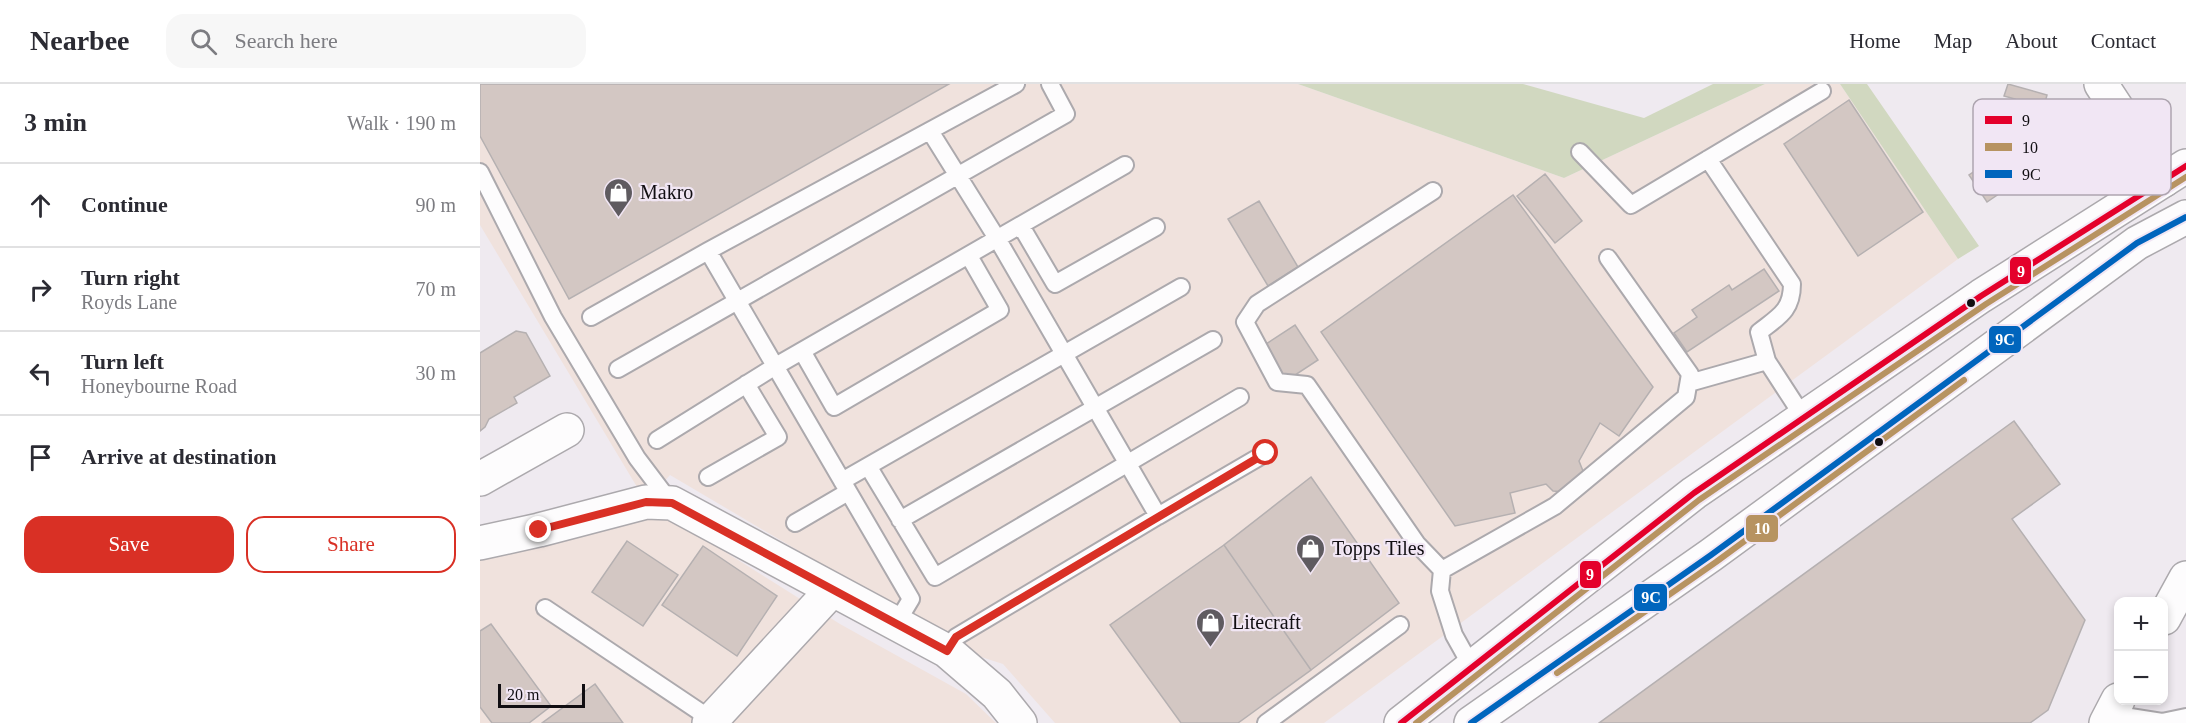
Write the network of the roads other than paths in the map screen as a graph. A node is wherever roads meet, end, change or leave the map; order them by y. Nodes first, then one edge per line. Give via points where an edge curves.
1 (1016, 84) edge
2 (1050, 84) edge
3 (2101, 84) edge
4 (1822, 91) dead end
5 (2113, 99) edge
6 (930, 130) junction
7 (1580, 152) dead end
8 (1708, 159) junction
9 (1125, 165) dead end
10 (480, 172) edge
11 (956, 176) junction
12 (1433, 191) dead end
13 (2140, 195) edge
14 (2186, 217) edge
15 (1021, 226) junction
16 (1156, 227) dead end
17 (998, 240) junction
18 (708, 251) junction
19 (969, 256) junction
20 (1608, 258) dead end
21 (1181, 287) dead end
22 (737, 301) junction
23 (591, 317) dead end
24 (1213, 340) dead end
25 (802, 351) junction
26 (1064, 353) junction
27 (1767, 362) junction
28 (774, 368) junction
29 (618, 369) dead end
30 (1689, 383) junction
31 (746, 384) junction
32 (1240, 397) dead end
33 (1096, 408) junction
34 (1804, 418) junction
35 (567, 430) dead end
36 (657, 440) dead end
37 (1266, 453) dead end
38 (1128, 463) junction
39 (868, 466) junction
40 (708, 477) dead end
41 (480, 479) edge
42 (845, 487) junction
43 (672, 503) junction
44 (1158, 516) junction
45 (900, 520) junction
46 (795, 523) dead end
47 (480, 543) edge
48 (1442, 570) junction
49 (2186, 578) edge
50 (831, 591) junction
51 (545, 608) dead end
52 (2168, 609) edge
53 (896, 624) junction
54 (1400, 625) dead end
55 (947, 651) junction
56 (1473, 669) junction
57 (2112, 712) edge
58 (2186, 717) edge
59 (711, 722) edge
60 (1020, 723) edge
61 (1266, 723) edge
62 (1401, 723) edge
63 (1471, 723) edge

1 - 6 lane
2 - 11 lane via 1066,114
3 - 5 main road
4 - 8 lane
6 - 11 lane
6 - 18 lane
7 - 8 lane via 1631,205
8 - 27 lane via 1792,284 1792,299 1759,332
9 - 15 lane
10 - 43 lane via 553,317 637,458
11 - 17 lane
11 - 22 lane
12 - 48 lane via 1257,304 1245,322 1277,382 1307,385 1417,544
13 - 34 main road via 1981,296
14 - 63 main road via 2137,243 1711,555
15 - 16 lane via 1055,284
15 - 17 lane
17 - 19 lane
17 - 26 lane
18 - 22 lane
18 - 23 lane
19 - 25 lane
19 - 25 lane via 1000,310 834,407
20 - 30 lane via 1690,374
21 - 26 lane
22 - 28 lane
22 - 29 lane
24 - 33 lane
25 - 28 lane
26 - 33 lane
26 - 39 lane
27 - 30 lane
27 - 34 lane
28 - 31 lane
28 - 42 lane
30 - 48 lane via 1686,397 1555,506
31 - 36 lane
31 - 40 lane via 778,437
32 - 38 lane
33 - 38 lane
33 - 45 lane
34 - 56 main road via 1694,493
35 - 41 main road
37 - 44 lane
38 - 44 lane
38 - 45 lane via 935,577
39 - 42 lane
39 - 45 lane
42 - 46 lane
42 - 53 lane via 911,599
43 - 47 main road via 646,502
43 - 50 main road
44 - 55 lane via 956,637
48 - 56 lane via 1440,591 1454,635
49 - 52 main road
50 - 53 main road
50 - 59 main road
51 - 59 lane
53 - 55 main road
54 - 61 lane
55 - 60 main road via 997,694
56 - 62 main road
57 - 58 lane via 2162,722

